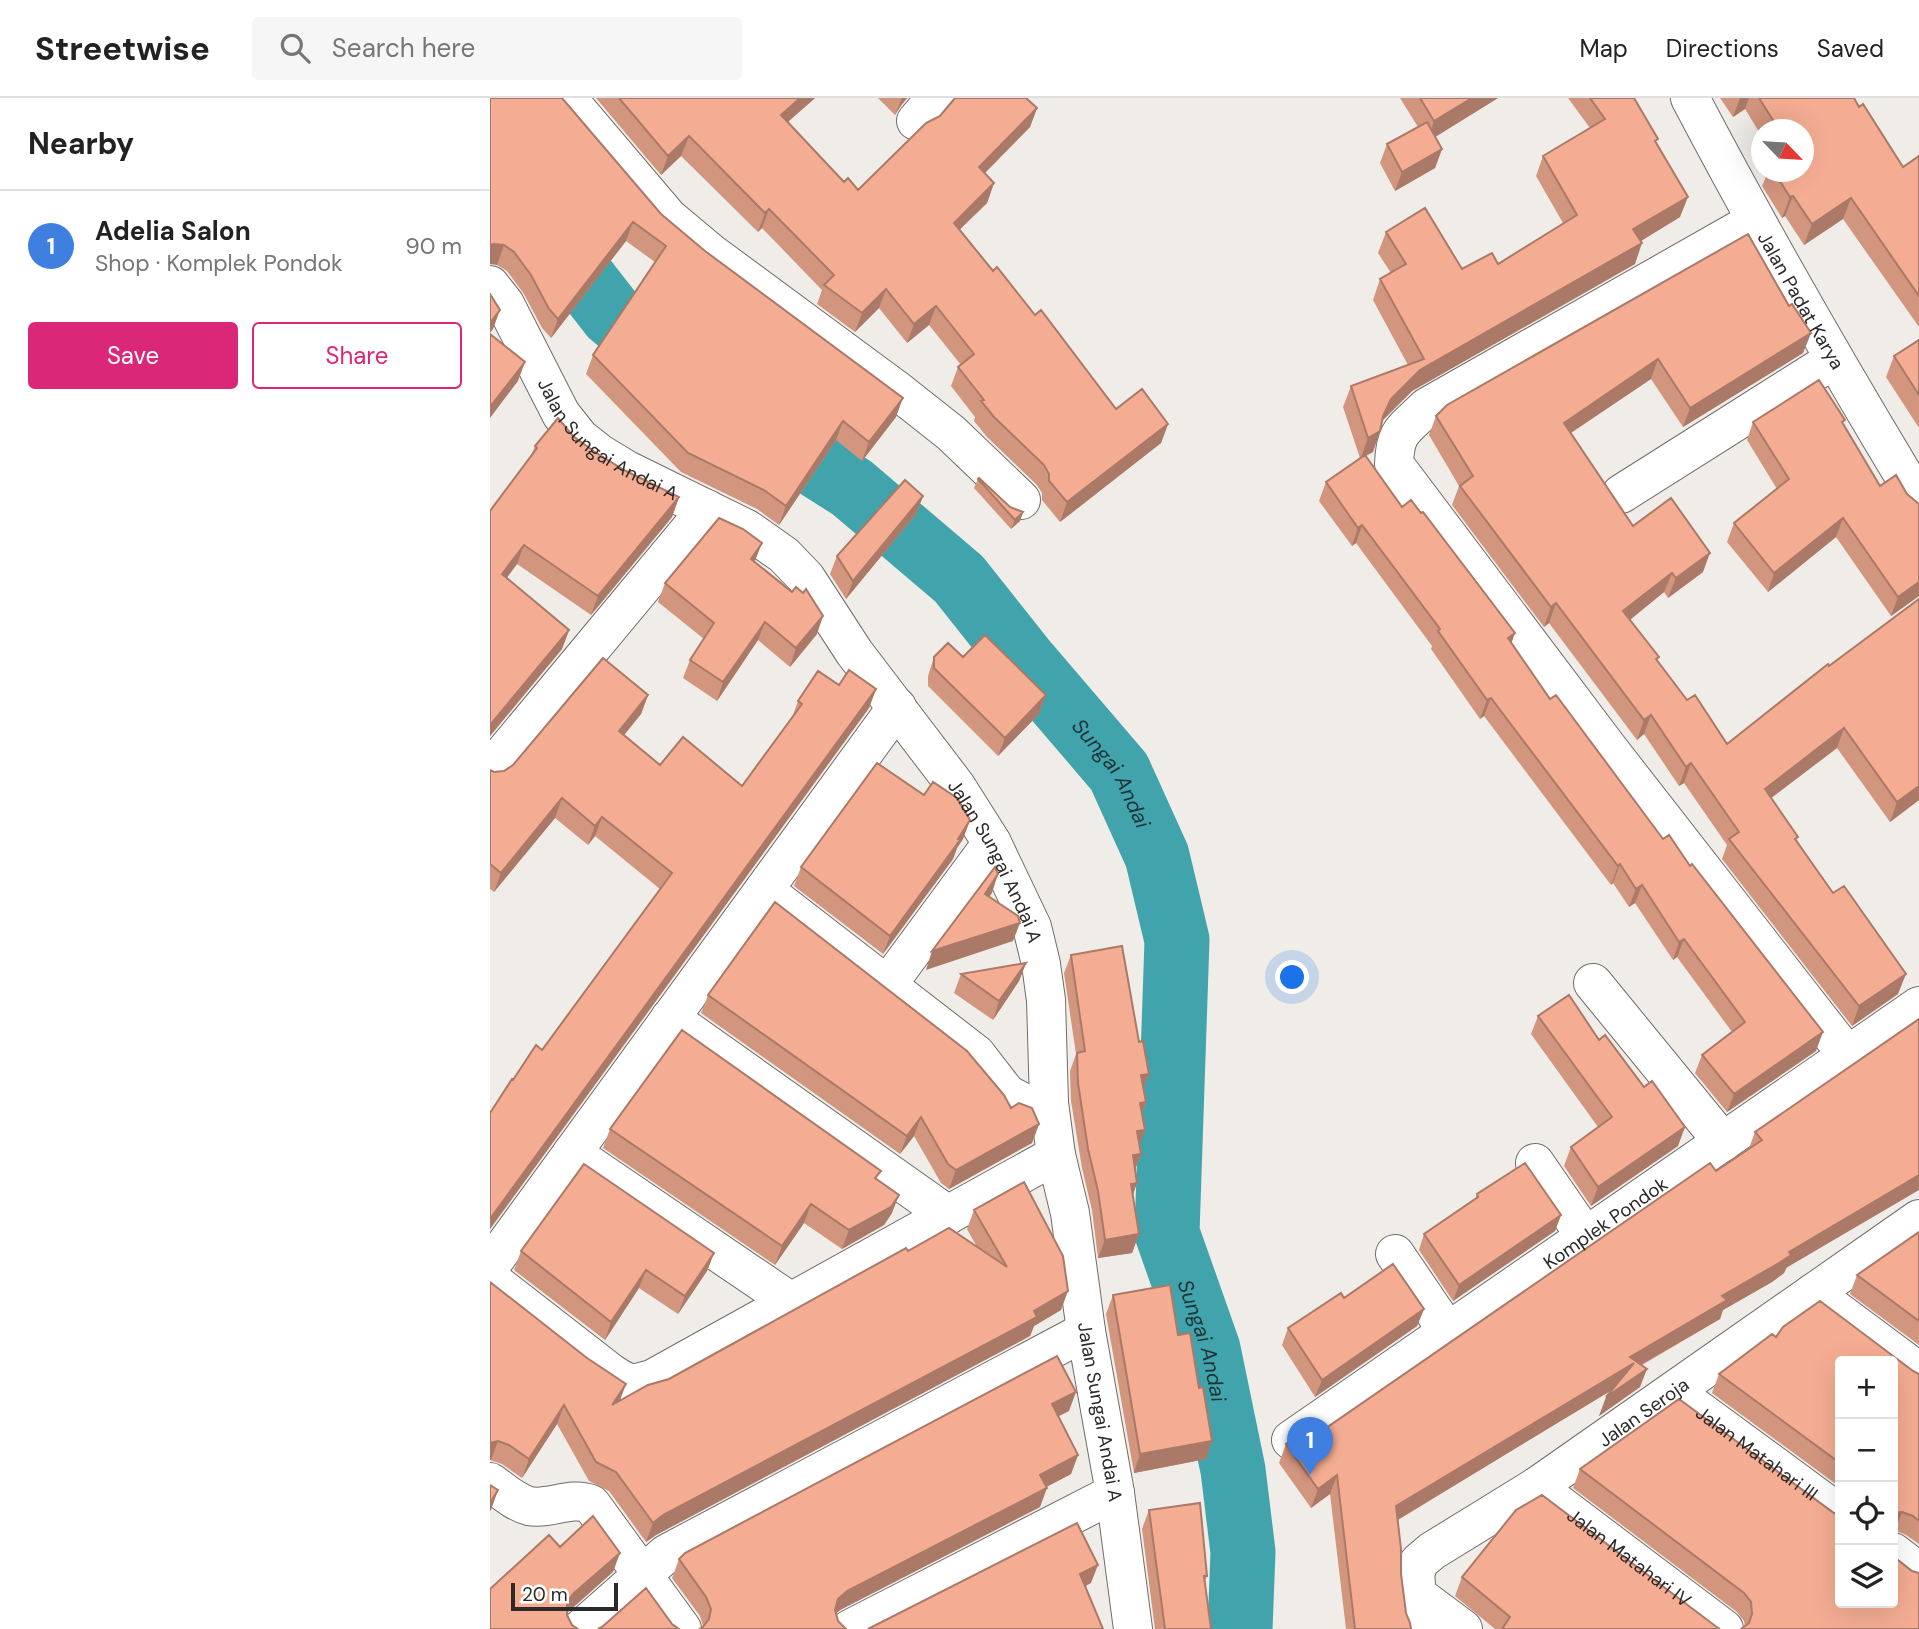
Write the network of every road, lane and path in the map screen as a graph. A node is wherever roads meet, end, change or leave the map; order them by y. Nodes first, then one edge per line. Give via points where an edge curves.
1 (567, 98) edge
2 (1690, 98) edge
3 (1755, 221) junction
4 (490, 285) edge
5 (1833, 360) junction
6 (1621, 494) dead end
7 (1021, 500) dead end
8 (1919, 501) edge
9 (707, 509) junction
10 (897, 707) junction
11 (490, 770) edge
12 (992, 843) junction
13 (764, 890) junction
14 (1593, 983) dead end
15 (888, 984) junction
16 (1919, 1006) edge
17 (670, 1018) junction
18 (1848, 1056) junction
19 (1049, 1103) junction
20 (1723, 1142) junction
21 (572, 1153) junction
22 (1056, 1155) junction
23 (1535, 1163) dead end
24 (948, 1215) junction
25 (1919, 1219) edge
26 (1586, 1237) junction
27 (1395, 1254) dead end
28 (490, 1266) edge
29 (490, 1279) edge
30 (1813, 1293) junction
31 (791, 1302) junction
32 (1086, 1331) junction
33 (1448, 1332) junction
34 (1919, 1372) edge
35 (1674, 1392) junction
36 (1292, 1440) edge
37 (490, 1482) edge
38 (1536, 1487) junction
39 (1115, 1493) junction
40 (1835, 1510) edge
41 (1898, 1556) edge
42 (652, 1565) junction
43 (1919, 1572) edge
44 (1419, 1611) edge
45 (581, 1629) edge
46 (682, 1629) edge
47 (850, 1629) edge
48 (1133, 1629) edge
49 (1463, 1629) edge
50 (1724, 1629) edge

1 - 7 street via 667,217 951,433
2 - 3 street, Jalan Padat Karya
3 - 5 street, Jalan Padat Karya
3 - 18 street via 1427,407 1399,434 1394,464
4 - 9 street, Jalan Sungai Andai A via 505,304 561,414 580,438 627,470
5 - 6 street
5 - 8 street, Jalan Padat Karya
9 - 10 street, Jalan Sungai Andai A via 784,555 806,578
9 - 11 street
10 - 12 street, Jalan Sungai Andai A
10 - 13 street
12 - 15 street
12 - 19 street, Jalan Sungai Andai A via 1031,927 1041,964
13 - 15 street
13 - 17 street
14 - 20 street
15 - 19 street via 976,1054 1007,1094 1030,1106
16 - 18 street, Komplek Pondok
17 - 21 street
17 - 24 street
18 - 20 street, Komplek Pondok
19 - 22 street, Jalan Sungai Andai A
20 - 26 street, Komplek Pondok
21 - 28 street
21 - 31 street
22 - 24 street
22 - 32 street, Jalan Sungai Andai A via 1070,1213
23 - 26 street
24 - 31 street
25 - 30 street, Jalan Seroja
26 - 33 street, Komplek Pondok
27 - 33 street
29 - 31 street via 611,1373 636,1384
30 - 34 street
30 - 35 street, Jalan Seroja
32 - 39 street, Jalan Sungai Andai A
32 - 42 street
33 - 36 street, Komplek Pondok
35 - 38 street, Jalan Seroja
35 - 40 street, Jalan Matahari III
37 - 42 street via 532,1507 580,1500 591,1504
38 - 44 street, Jalan Seroja via 1419,1562 1415,1575
38 - 50 street, Jalan Matahari IV
39 - 47 street
39 - 48 street, Jalan Sungai Andai A
41 - 43 street
42 - 45 street
42 - 46 street
44 - 49 street

